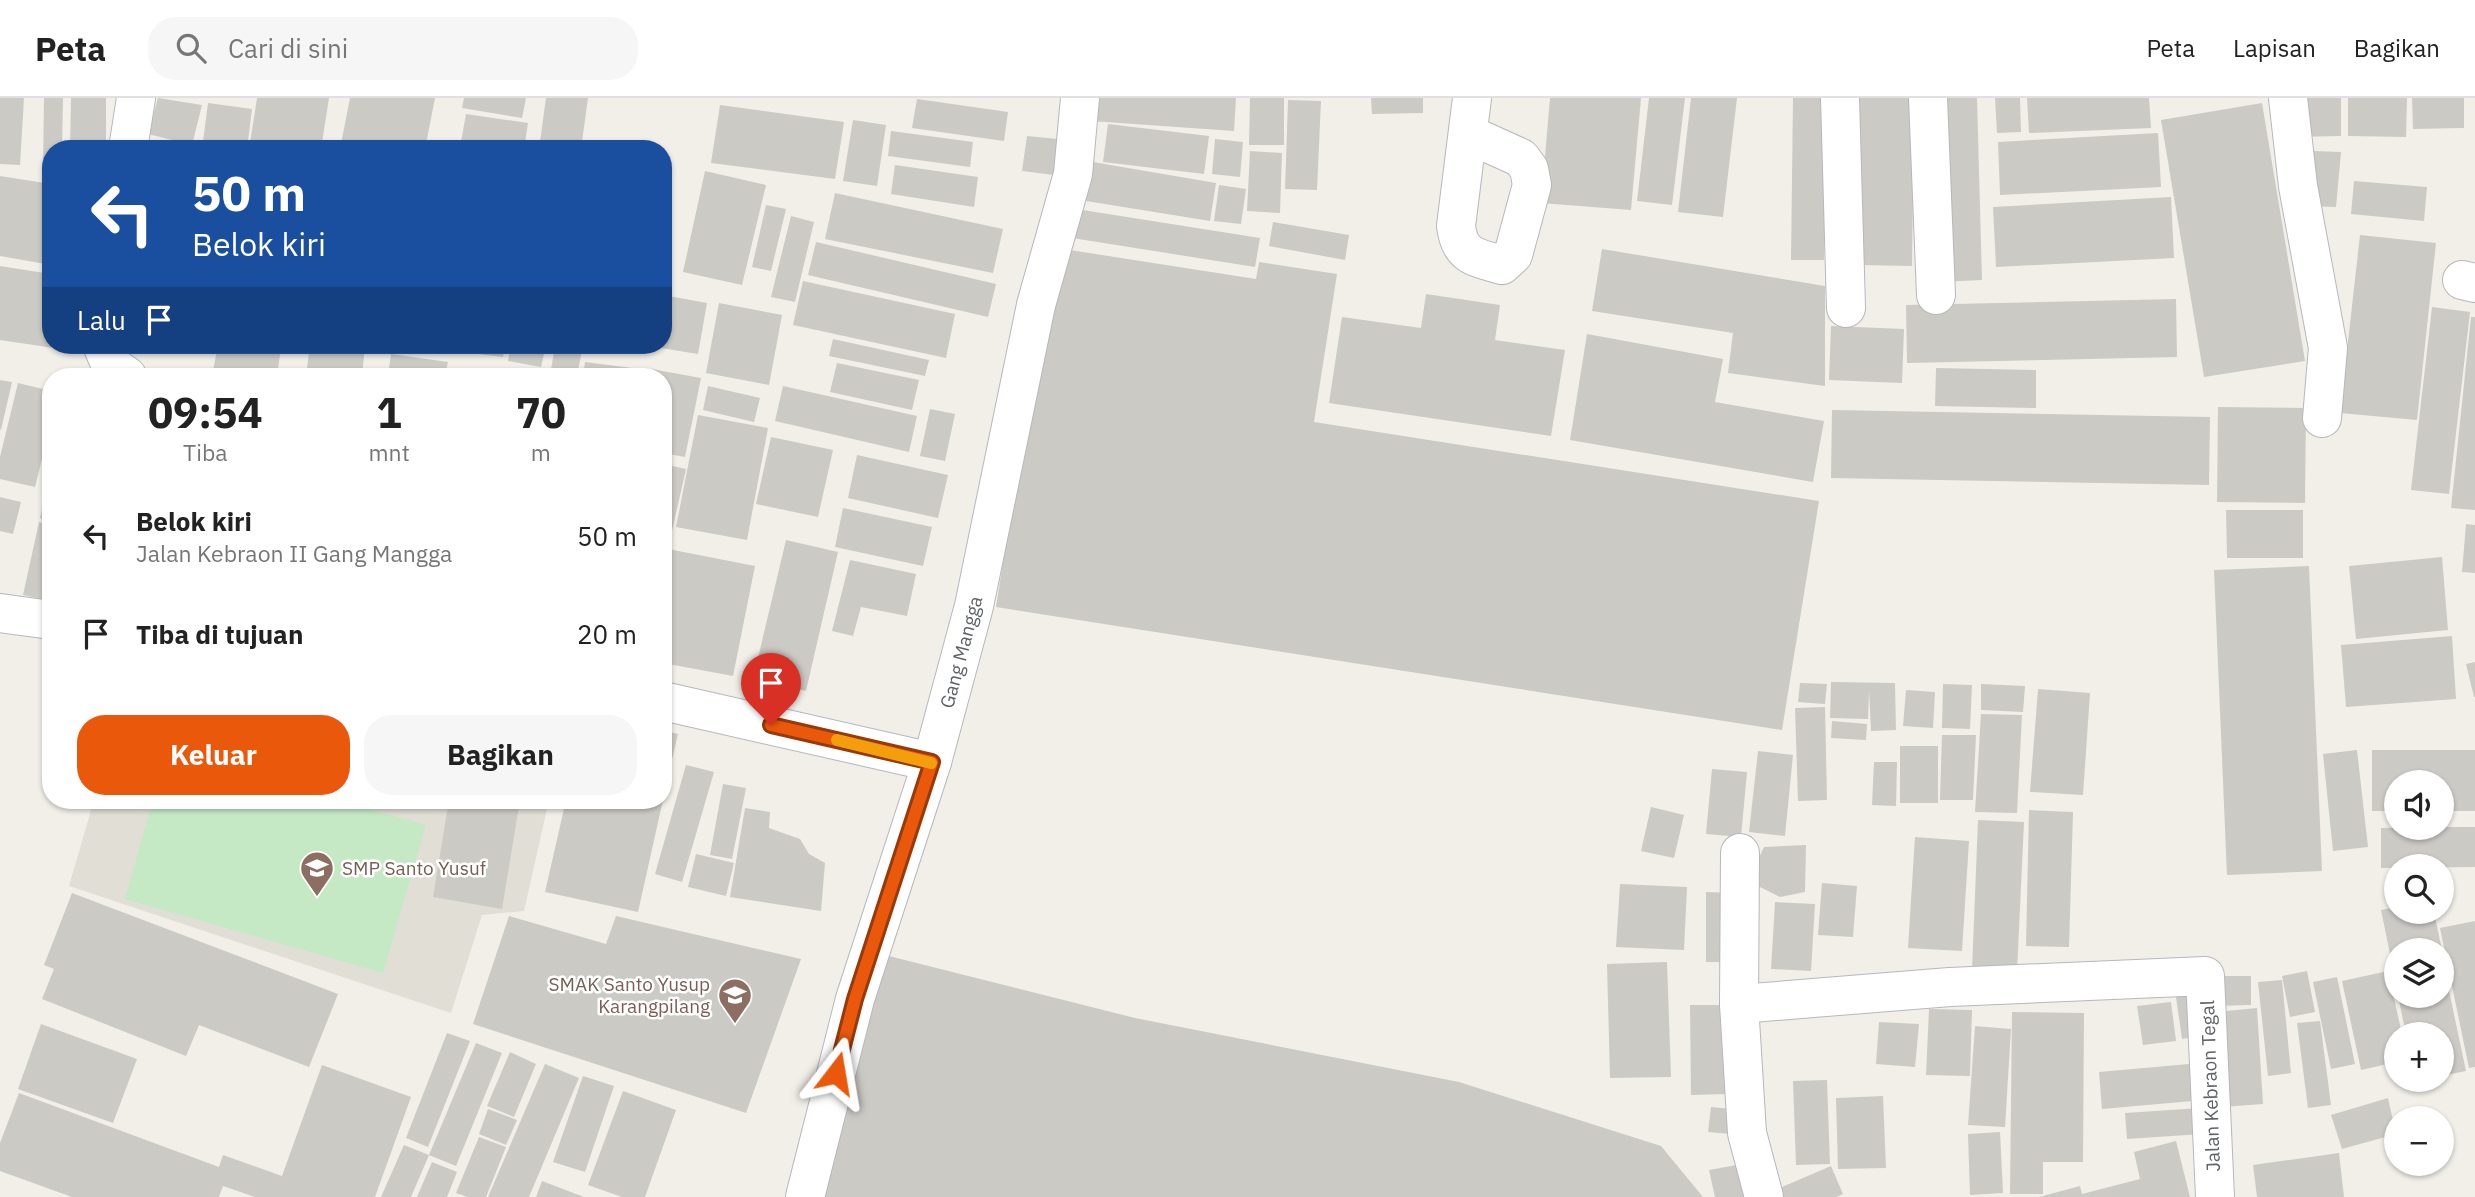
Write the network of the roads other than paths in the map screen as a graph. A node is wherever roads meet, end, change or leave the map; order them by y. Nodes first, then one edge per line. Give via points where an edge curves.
1 (136, 98) edge
2 (1080, 98) edge
3 (1840, 98) edge
4 (1928, 98) edge
5 (2288, 98) edge
6 (129, 140) edge
7 (1936, 295) dead end
8 (1846, 308) dead end
9 (106, 354) edge
10 (116, 368) edge
11 (2322, 418) dead end
12 (0, 613) edge
13 (42, 619) edge
14 (672, 703) edge
15 (932, 762) junction
16 (1740, 853) dead end
17 (1739, 1004) junction
18 (804, 1197) edge
19 (1764, 1197) edge
20 (2215, 1197) edge

1 - 6 street
2 - 15 street, Gang Mangga via 1073,174 1036,305 974,606
3 - 8 street
4 - 7 street
5 - 11 street via 2291,141 2329,348
9 - 10 street
12 - 13 street
14 - 15 street
15 - 18 street, Gang Mangga via 855,999
16 - 17 street
17 - 19 street via 1747,1133
17 - 20 street, Jalan Kebraon Tegal via 1950,987 2205,976

